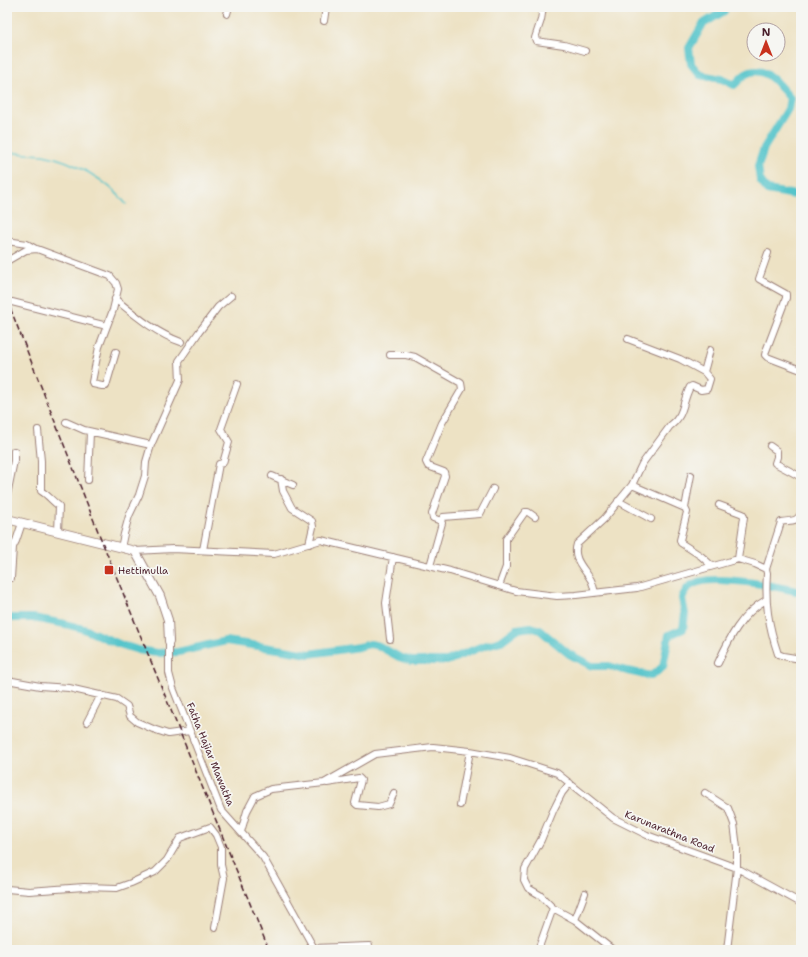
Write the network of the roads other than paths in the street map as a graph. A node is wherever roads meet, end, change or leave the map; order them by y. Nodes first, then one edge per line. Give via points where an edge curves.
1 (229, 7) edge
2 (326, 7) edge
3 (543, 7) edge
4 (227, 14) dead end
5 (324, 21) dead end
6 (585, 50) dead end
7 (7, 241) edge
8 (37, 249) junction
9 (768, 254) dead end
10 (7, 261) edge
11 (232, 296) dead end
12 (115, 299) junction
13 (12, 302) dead end
14 (107, 326) junction
15 (628, 339) dead end
16 (181, 342) dead end
17 (710, 350) dead end
18 (116, 352) dead end
19 (390, 355) dead end
20 (801, 370) edge
21 (704, 372) junction
22 (237, 384) dead end
23 (66, 422) dead end
24 (38, 430) dead end
25 (90, 432) junction
26 (151, 445) junction
27 (770, 446) dead end
28 (14, 451) dead end
29 (691, 475) dead end
30 (272, 476) dead end
31 (801, 477) edge
32 (280, 479) junction
33 (88, 480) dead end
34 (293, 485) dead end
35 (632, 485) junction
36 (493, 489) dead end
37 (7, 495) edge
38 (618, 501) junction
39 (718, 505) dead end
40 (685, 508) junction
41 (801, 514) edge
42 (535, 517) dead end
43 (651, 519) dead end
44 (7, 520) edge
45 (441, 521) junction
46 (22, 523) junction
47 (58, 532) junction
48 (309, 544) junction
49 (121, 548) junction
50 (204, 550) junction
51 (135, 551) junction
52 (393, 556) junction
53 (738, 559) junction
54 (430, 566) junction
55 (712, 566) junction
56 (766, 571) junction
57 (11, 578) dead end
58 (499, 586) junction
59 (595, 593) junction
60 (766, 599) junction
61 (390, 639) dead end
62 (170, 641) joint
63 (801, 659) edge
64 (718, 663) dead end
65 (7, 680) edge
66 (101, 695) junction
67 (87, 722) dead end
68 (190, 731) junction
69 (470, 751) junction
70 (324, 783) junction
71 (570, 783) junction
72 (704, 793) dead end
73 (394, 794) dead end
74 (460, 805) dead end
75 (241, 832) junction
76 (737, 868) junction
77 (7, 889) edge
78 (585, 893) dead end
79 (801, 903) edge
80 (553, 908) junction
81 (574, 920) junction
82 (215, 928) dead end
83 (369, 946) dead end
84 (314, 949) edge
85 (538, 950) edge
86 (613, 950) edge
87 (727, 950) edge

1 - 4 street
2 - 5 street
3 - 6 street via 536,41
7 - 8 street via 27,244
8 - 10 street via 26,250
8 - 12 street via 110,276 118,289
9 - 20 street via 759,279 786,294 786,298 765,354
11 - 26 street via 218,307 179,361 180,380
12 - 14 street
12 - 16 street via 148,325 168,338
13 - 14 street
14 - 18 street via 99,346 93,384 106,386
15 - 21 street via 680,359
17 - 21 street
19 - 45 street via 415,357 461,383 462,389 442,423 426,462 428,466 444,472 445,476 432,514 432,518
21 - 35 street via 710,379 707,389 690,387 681,415 642,464
22 - 50 street via 221,429 229,442 223,463 218,464
23 - 25 street
24 - 47 street via 41,491 59,506
25 - 26 street
25 - 33 street
26 - 49 street via 145,476
27 - 31 street via 777,451 775,463
28 - 37 street
29 - 40 street
30 - 32 street
32 - 34 street
32 - 48 street via 292,508 312,521
35 - 38 street
35 - 40 street
36 - 45 street via 480,514 443,517
38 - 43 street
38 - 59 street via 604,519 577,544 575,552
39 - 53 street via 743,514
40 - 55 street via 687,512 681,543
41 - 56 street via 795,521 781,522
42 - 58 street via 525,512 506,539 506,567
44 - 46 main road
45 - 54 street
46 - 47 main road
46 - 57 street via 13,547
47 - 49 main road
48 - 50 street via 274,554
48 - 52 street via 321,540
49 - 51 main road
50 - 51 street
51 - 62 main road via 160,596 168,620
52 - 54 street
52 - 61 street via 386,603
53 - 55 street
53 - 56 street via 755,564
54 - 58 street
55 - 59 street via 637,588
56 - 60 street
58 - 59 street via 516,591 557,596
60 - 63 street via 769,623 778,654
60 - 64 street via 732,635
62 - 68 street, Fatha Hajiar Mawatha via 170,673 173,688
65 - 66 street
66 - 67 street
66 - 68 street via 117,699 127,706 130,716 137,722 153,729 168,734
68 - 75 street, Fatha Hajiar Mawatha via 221,810
69 - 70 street, Karunarathna Road via 433,746 375,754
69 - 71 street, Karunarathna Road via 510,758 557,773
69 - 74 street
70 - 73 street via 359,778 361,780 355,803 357,805 378,807 389,804
70 - 75 street, Karunarathna Road via 271,789 255,796 247,811
71 - 76 street, Karunarathna Road via 612,818 647,835
71 - 80 street via 562,793 525,869 524,880 528,888 540,894
72 - 76 street via 728,808 734,824
75 - 84 street, Fatha Hajiar Mawatha via 263,857
76 - 79 street, Karunarathna Road
76 - 87 street
77 - 82 street via 29,892 84,887 117,888 131,884 155,872 167,860 180,838 210,827 221,848 224,878
78 - 81 street
80 - 81 street
80 - 85 street
81 - 86 street
83 - 84 street

